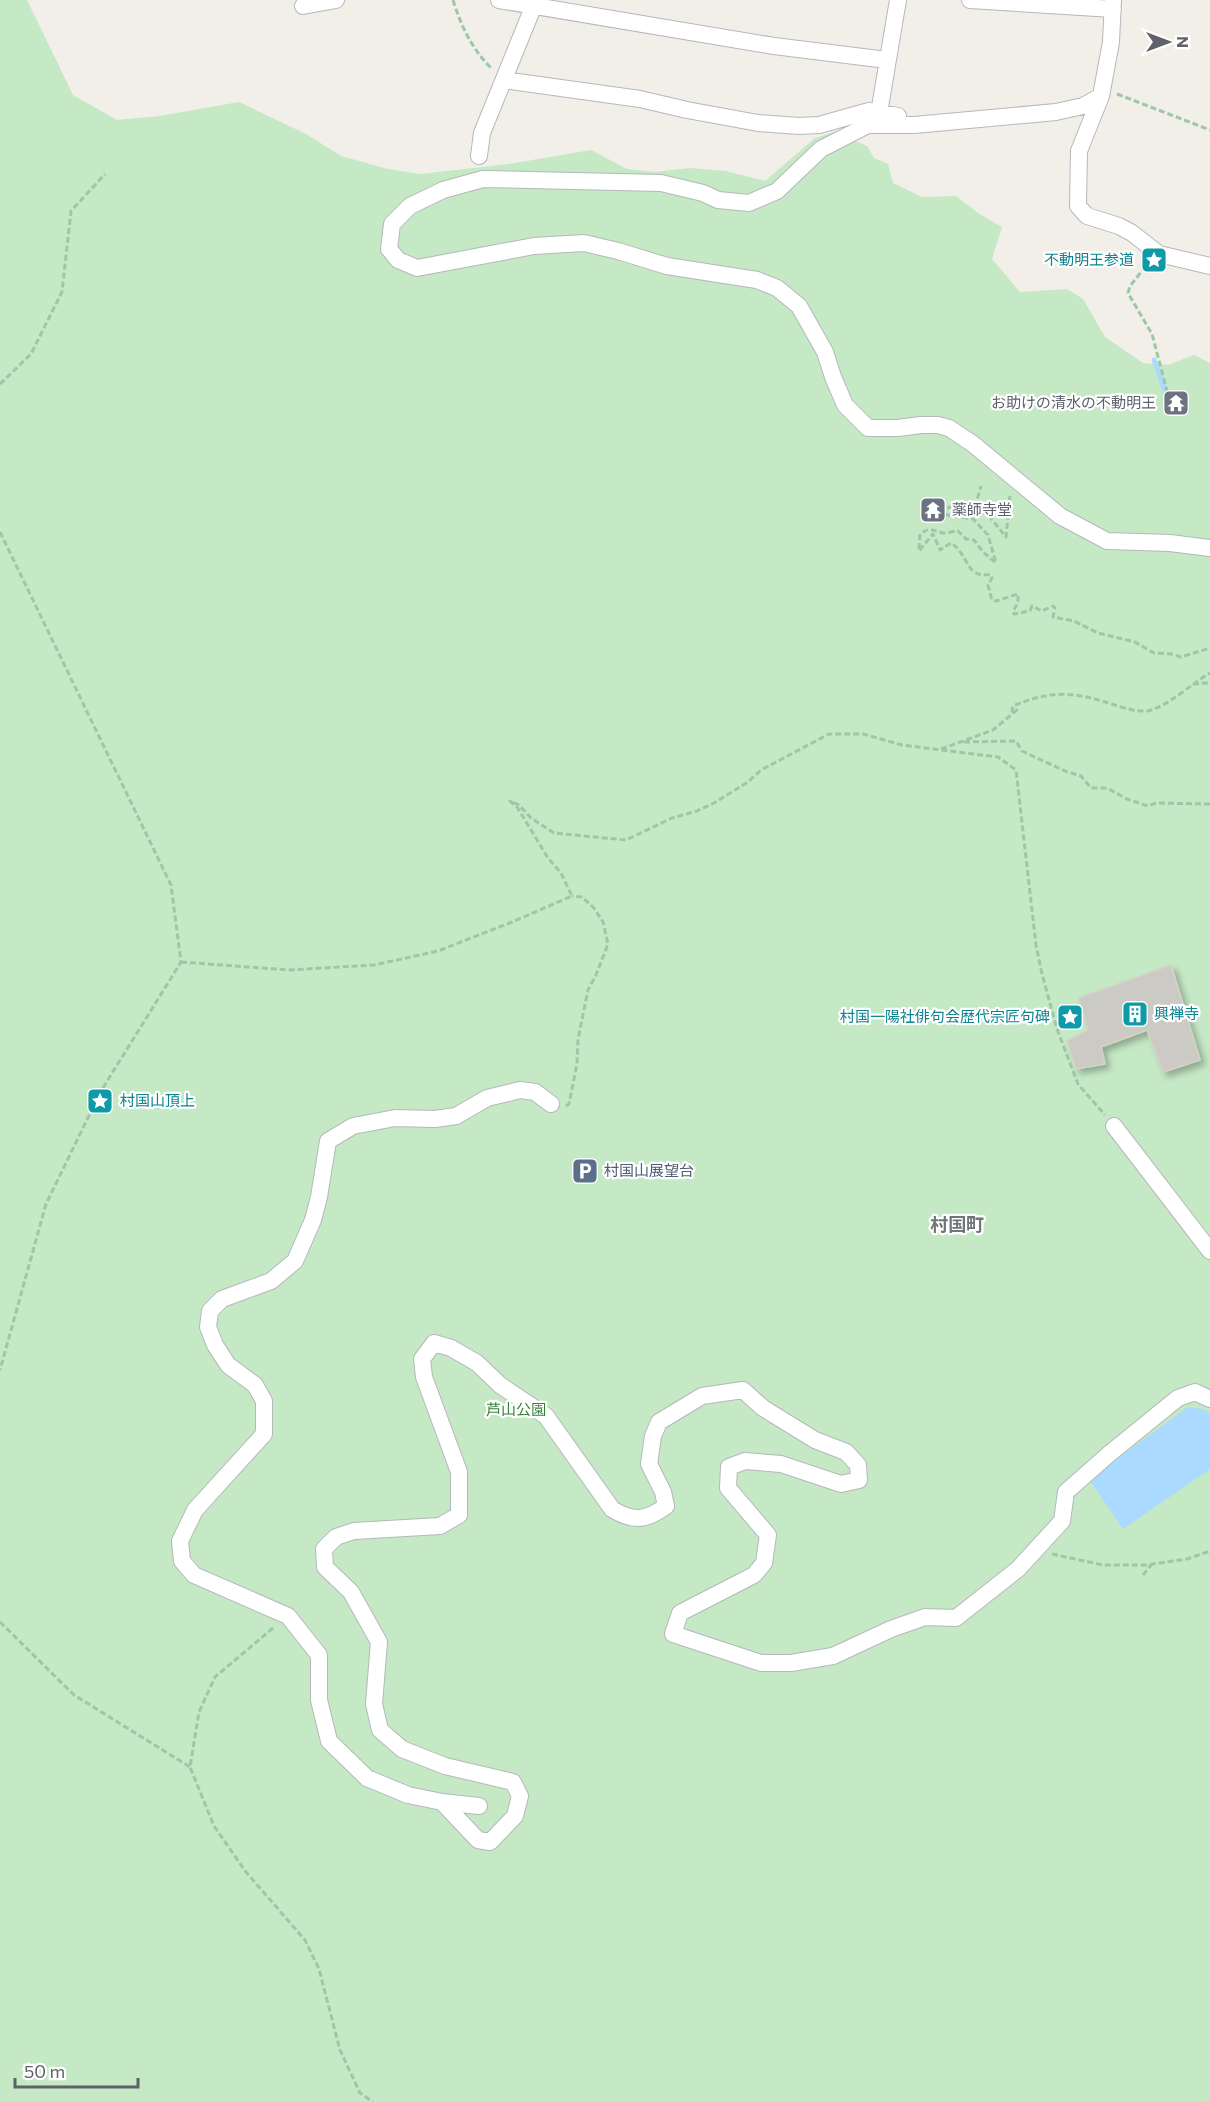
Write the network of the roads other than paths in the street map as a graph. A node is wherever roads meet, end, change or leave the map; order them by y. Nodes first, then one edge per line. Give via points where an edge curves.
1 (336, 0) edge
2 (499, 0) edge
3 (898, 0) edge
4 (970, 0) edge
5 (535, 3) edge
6 (1113, 4) edge
7 (303, 6) dead end
8 (887, 60) junction
9 (504, 80) junction
10 (1102, 92) junction
11 (879, 113) junction
12 (907, 125) junction
13 (480, 156) dead end
14 (1210, 266) edge
15 (1210, 548) edge
16 (551, 1104) road end
17 (1114, 1126) road end
18 (1210, 1251) edge
19 (1210, 1399) edge
20 (442, 1802) junction
21 (479, 1806) dead end

1 - 7 street
2 - 5 street
3 - 8 street
4 - 6 street
5 - 8 street via 774,46
5 - 9 street
6 - 10 street
8 - 11 street
9 - 11 street via 640,99 758,123 819,125 869,111
9 - 13 street via 482,133
10 - 12 street via 1083,106 1068,110
10 - 14 street via 1079,151 1080,211 1132,233 1156,252
11 - 12 street via 898,116
12 - 15 street via 868,124 821,149 777,191 749,203 718,200 661,183 483,180 443,190 410,206 392,224 389,249 398,260 417,268 534,246 584,243 667,266 757,280 777,288 799,306 825,352 845,405 868,428 949,428 1060,516 1107,541
16 - 20 street via 535,1092 520,1090 488,1098 456,1116 395,1118 353,1126 328,1141 313,1220 295,1261 271,1281 222,1299 210,1311 208,1328 215,1345 228,1365 255,1385 264,1401 264,1434 195,1510 180,1541 182,1561 194,1575 288,1616 319,1655 319,1700 329,1741 367,1778 408,1795
17 - 18 street
19 - 20 street via 1195,1392 1178,1398 1109,1454 1066,1492 1062,1521 1036,1550 956,1618 925,1617 833,1656 791,1664 762,1664 673,1634 680,1613 754,1575 764,1563 768,1535 728,1488 729,1467 745,1461 781,1464 841,1484 859,1480 858,1465 846,1452 815,1440 763,1408 743,1390 702,1396 659,1422 653,1436 649,1464 666,1506 652,1517 627,1518 612,1509 546,1416 500,1385 477,1362 434,1343 422,1359 424,1377 459,1472 459,1515 441,1526 354,1530 336,1537 324,1549 325,1567 351,1592 379,1642 374,1704 380,1730 402,1749 445,1766 513,1782 520,1796 515,1816 490,1842 478,1840
20 - 21 street

